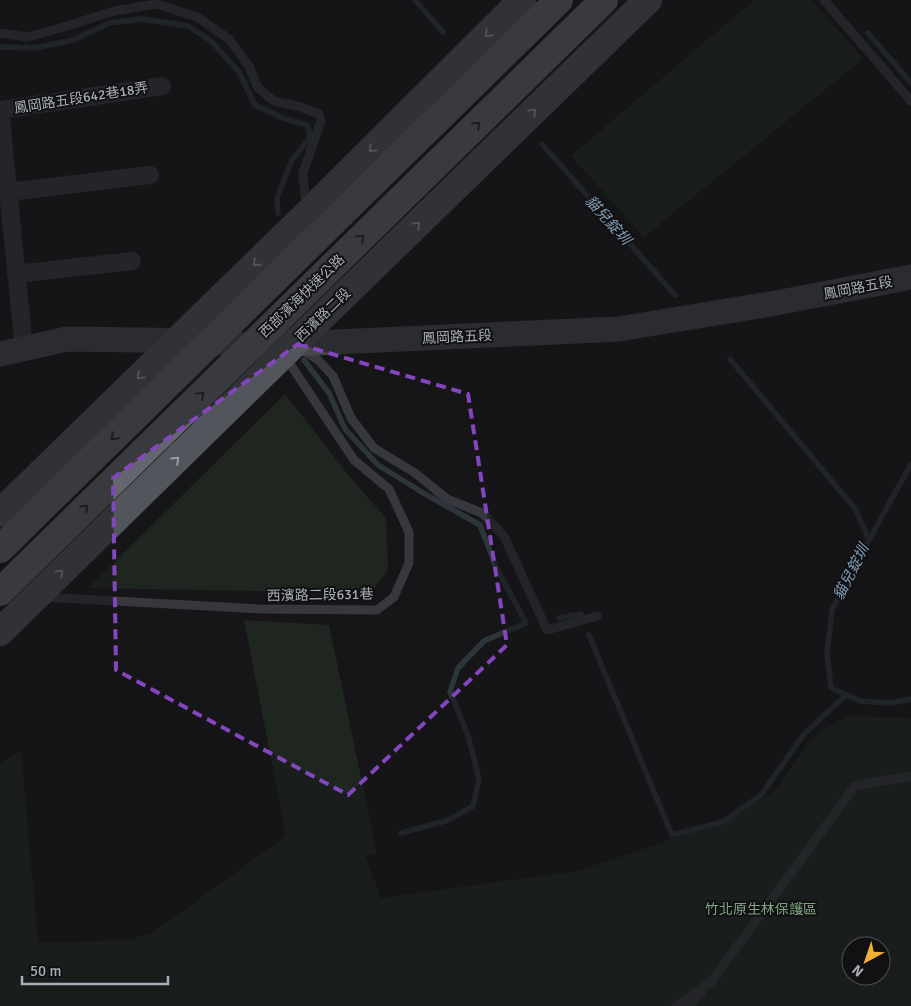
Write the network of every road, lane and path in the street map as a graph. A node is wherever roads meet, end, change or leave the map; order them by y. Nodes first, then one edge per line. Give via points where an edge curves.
1 (522, 0) edge
2 (559, 0) edge
3 (604, 0) edge
4 (648, 0) edge
5 (824, 0) edge
6 (0, 33) edge
7 (162, 86) dead end
8 (911, 101) edge
9 (0, 110) edge
10 (2, 162) edge
11 (150, 175) dead end
12 (8, 192) junction
13 (307, 214) junction
14 (132, 261) dead end
15 (16, 274) junction
16 (911, 278) edge
17 (176, 340) junction
18 (211, 341) junction
19 (294, 344) junction
20 (251, 346) junction
21 (24, 348) junction
22 (0, 354) edge
23 (0, 513) edge
24 (0, 549) edge
25 (0, 592) edge
26 (36, 597) junction
27 (597, 616) dead end
28 (0, 632) edge
29 (911, 776) edge
30 (711, 982) junction
31 (676, 1006) edge
32 (689, 1006) edge

1 -> 13 main road
2 - 18 highway
20 -> 3 highway, 西部濱海快速公路
19 -> 4 main road, 西濱路二段
5 - 8 lane
6 - 13 lane via 27,37 114,11 156,4 197,17 229,39 249,66 258,88 274,101 319,114 322,122 303,173
7 - 9 street, 鳳岡路五段642巷18弄
9 - 10 street
10 - 12 street
11 - 12 street
12 - 15 street
13 -> 17 main road
14 - 15 street
15 - 21 street
16 - 19 street, 鳳岡路五段 via 619,330
17 - 18 street, 鳳岡路五段
17 - 21 street, 鳳岡路五段 via 67,339
17 -> 23 main road
18 - 20 street, 鳳岡路五段
18 -> 24 highway
19 - 20 street, 鳳岡路五段
26 -> 19 main road, 西濱路二段
19 - 26 lane, 西濱路二段631巷 via 290,364 354,460 389,489 409,532 409,563 394,597 377,610 259,609
19 - 27 lane via 318,360 333,376 351,418 374,448 416,473 447,499 482,513 504,536 547,630
25 -> 20 highway, 西部濱海快速公路
21 - 22 street, 鳳岡路五段
26 - 28 main road, 西濱路二段
29 - 30 lane via 855,786
30 - 31 lane
30 - 32 lane

